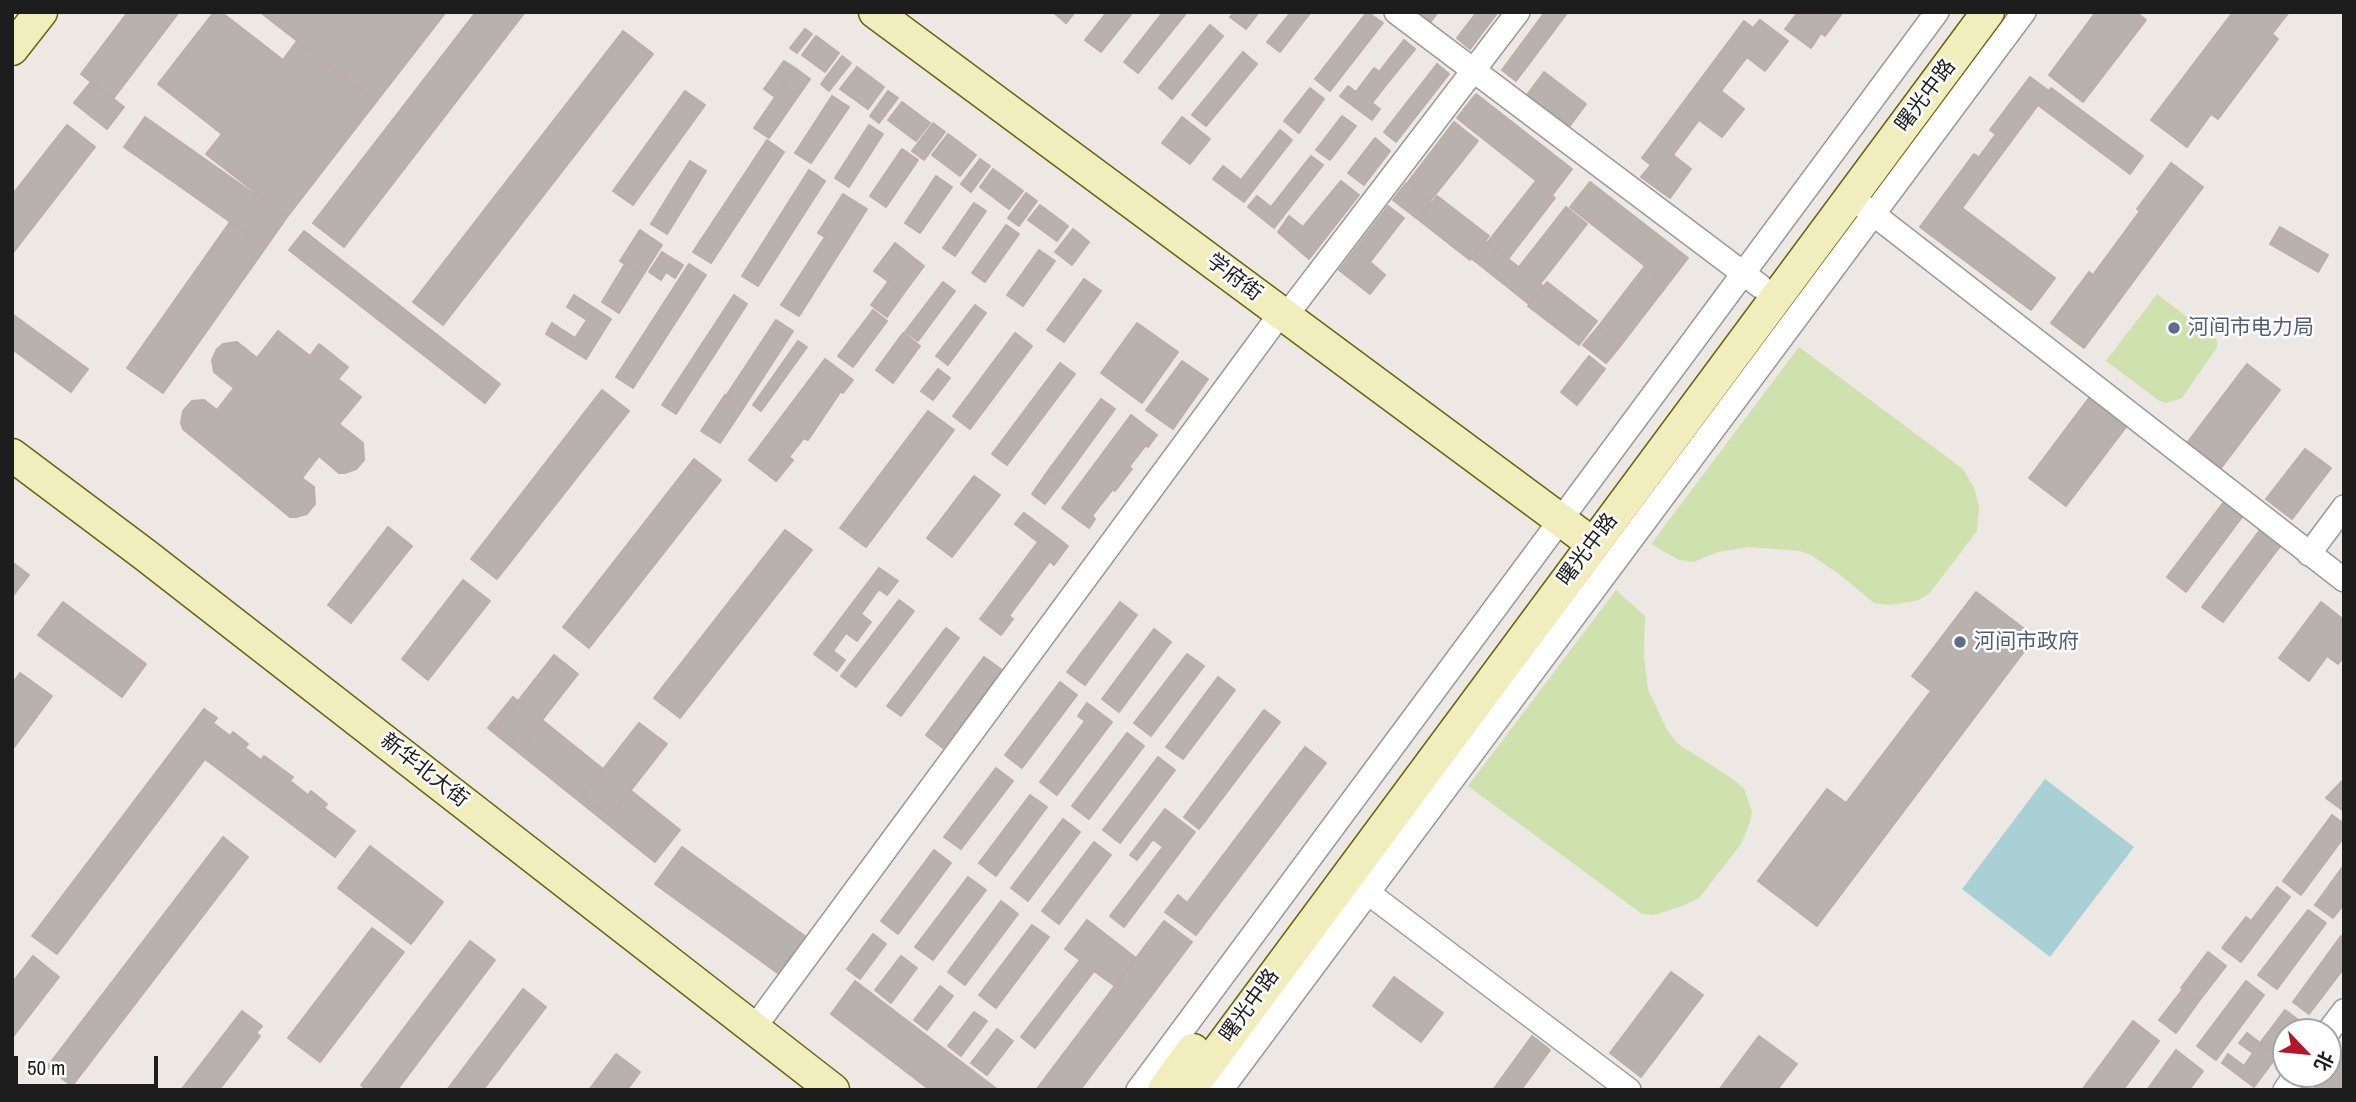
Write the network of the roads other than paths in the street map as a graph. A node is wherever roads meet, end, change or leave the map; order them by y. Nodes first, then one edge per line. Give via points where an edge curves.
1 (41, 12) edge
2 (875, 12) edge
3 (902, 12) edge
4 (1396, 12) edge
5 (1518, 12) edge
6 (1937, 12) edge
7 (1963, 12) edge
8 (1988, 12) edge
9 (2024, 12) edge
10 (12, 49) edge
11 (1473, 71) junction
12 (1862, 206) junction
13 (1751, 280) junction
14 (1288, 308) junction
15 (12, 455) edge
16 (12, 480) edge
17 (2344, 507) edge
18 (1581, 526) junction
19 (2309, 554) junction
20 (2344, 580) edge
21 (1367, 892) junction
22 (754, 1028) junction
23 (801, 1090) edge
24 (834, 1090) edge
25 (1138, 1090) edge
26 (1164, 1090) edge
27 (1189, 1090) edge
28 (1221, 1090) edge
29 (1629, 1090) edge

1 - 10 main road
2 - 14 main road, 学府街
3 - 14 main road, 学府街
4 - 11 street
5 - 11 street
6 - 13 street
7 - 13 main road, 曙光中路
8 - 12 main road, 曙光中路
9 - 12 street
11 - 13 street
11 - 14 street
12 - 18 main road, 曙光中路
12 - 19 street
12 - 21 street
13 - 18 main road, 曙光中路
14 - 18 main road, 学府街
14 - 22 street
15 - 22 main road, 新华北大街
16 - 23 main road, 新华北大街
17 - 19 street
18 - 25 street
18 - 26 main road, 曙光中路
18 - 27 main road, 曙光中路
19 - 20 street
21 - 28 street
21 - 29 street
22 - 24 main road, 新华北大街

